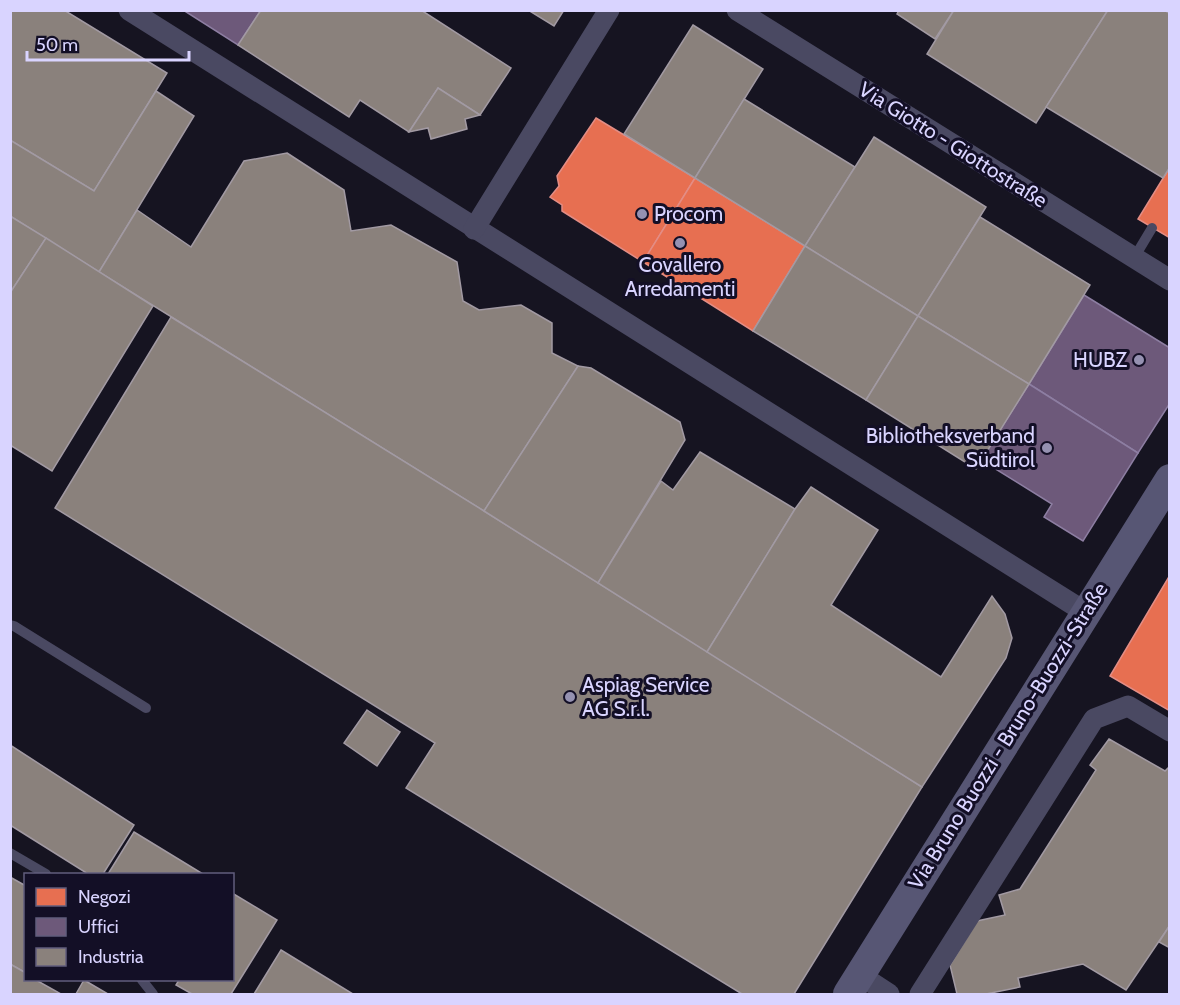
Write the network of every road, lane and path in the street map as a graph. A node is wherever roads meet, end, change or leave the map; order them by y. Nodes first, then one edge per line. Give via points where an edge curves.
1 (129, 10) edge
2 (609, 10) edge
3 (737, 10) edge
4 (1152, 228) dead end
5 (474, 229) junction
6 (1134, 258) junction
7 (1170, 280) edge
8 (1170, 478) edge
9 (1085, 612) junction
10 (10, 625) edge
11 (146, 708) dead end
12 (1170, 731) edge
13 (10, 853) edge
14 (44, 873) edge
15 (143, 981) edge
16 (854, 985) edge
17 (153, 994) edge
18 (889, 994) edge
19 (920, 994) edge

1 - 5 street
2 - 5 street
3 - 6 street, Via Giotto - Giottostraße
4 - 6 lane
5 - 9 street
6 - 7 street, Via Giotto - Giottostraße
8 - 9 main road, Via Bruno Buozzi - Bruno-Buozzi-Straße
9 - 16 main road, Via Bruno Buozzi - Bruno-Buozzi-Straße
10 - 11 lane
12 - 19 street via 1128,706 1094,719
13 - 14 lane
15 - 17 lane
16 - 18 street

